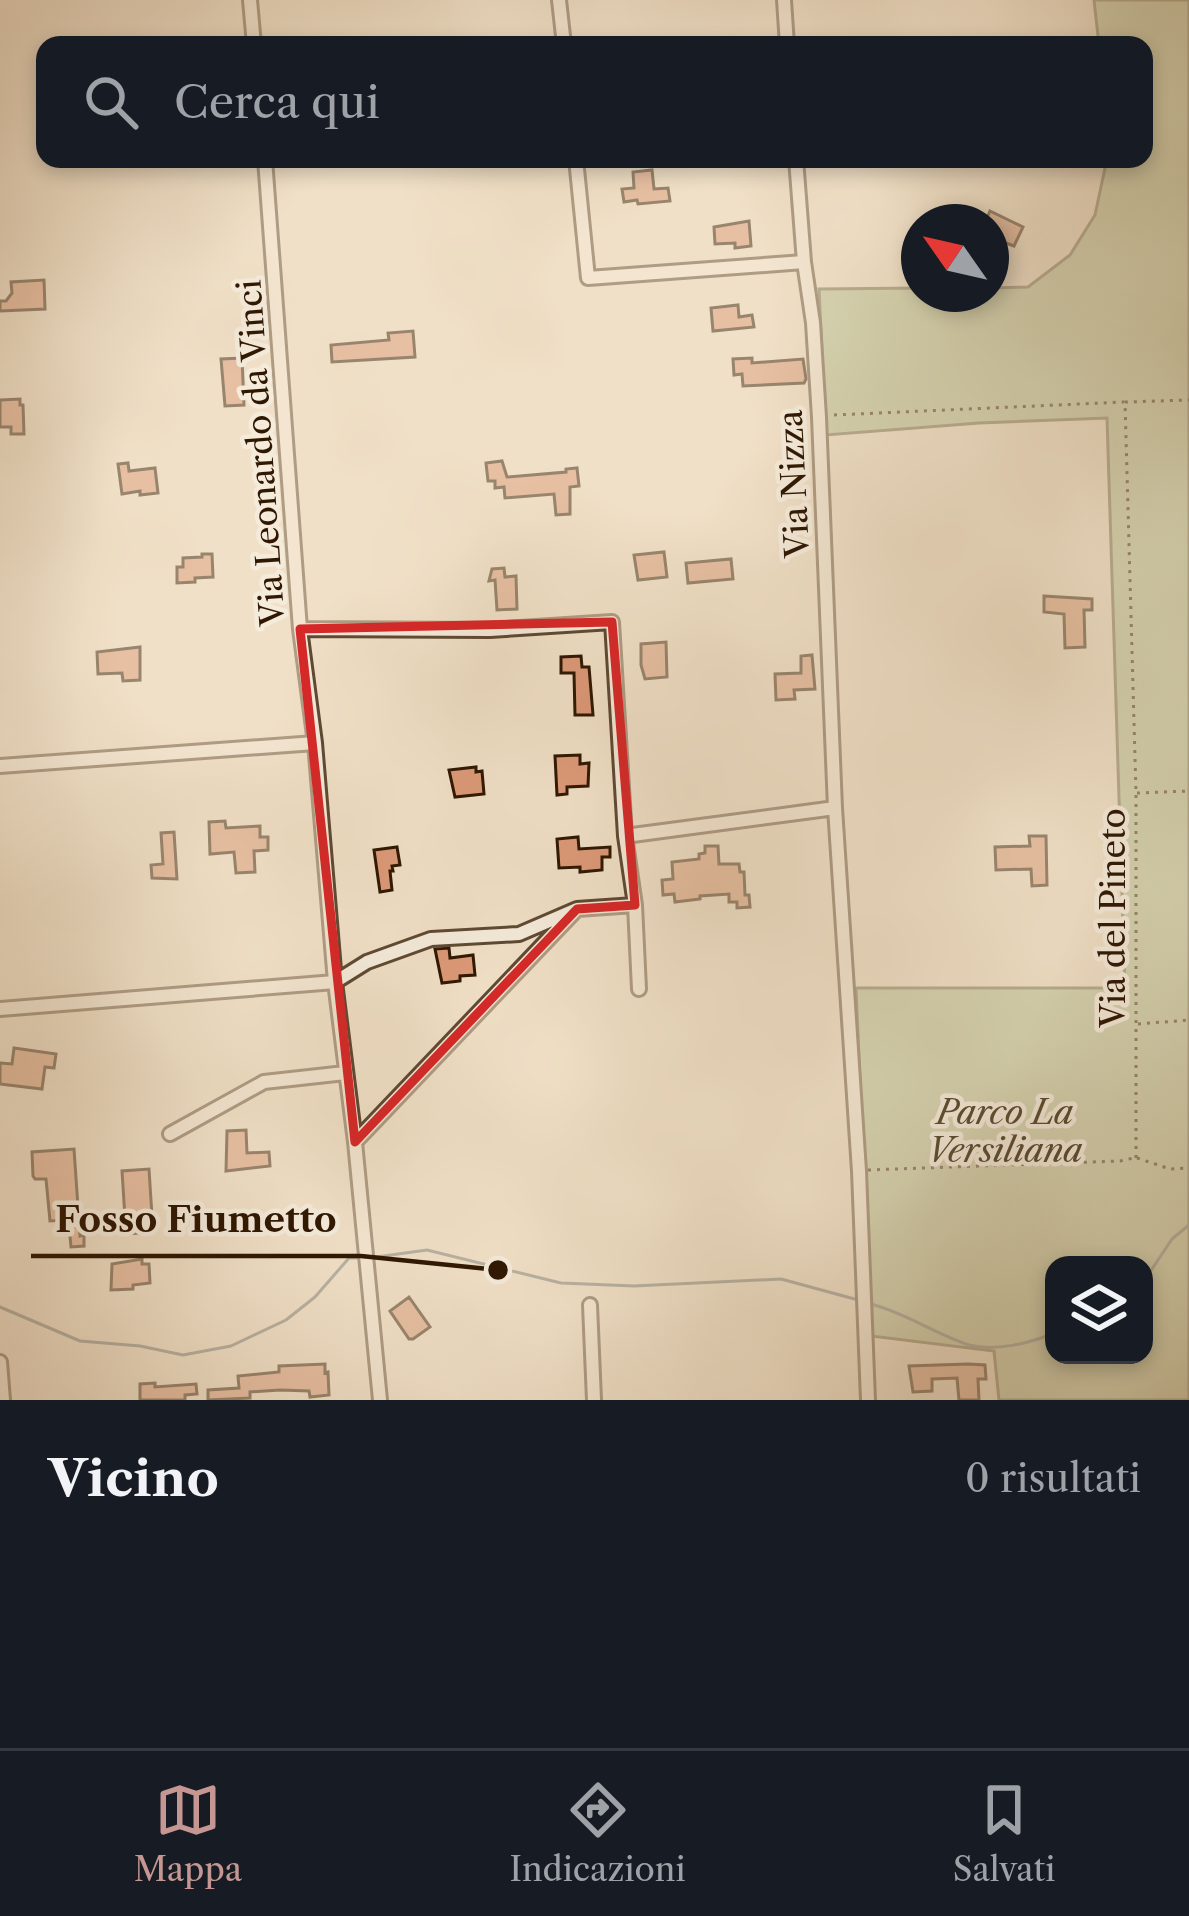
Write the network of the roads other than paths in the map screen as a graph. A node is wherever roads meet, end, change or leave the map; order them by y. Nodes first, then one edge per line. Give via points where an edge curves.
1 (250, 0) edge
2 (559, 0) edge
3 (784, 0) edge
4 (253, 36) edge
5 (563, 36) edge
6 (786, 36) edge
7 (266, 168) edge
8 (577, 168) edge
9 (797, 168) edge
10 (805, 262) junction
11 (301, 629) junction
12 (315, 743) junction
13 (0, 766) edge
14 (835, 808) junction
15 (625, 836) junction
16 (634, 905) junction
17 (577, 909) junction
18 (335, 982) junction
19 (639, 988) dead end
20 (0, 1009) edge
21 (345, 1073) junction
22 (170, 1134) dead end
23 (355, 1142) junction
24 (590, 1305) dead end
25 (0, 1362) edge
26 (3, 1400) edge
27 (380, 1400) edge
28 (594, 1400) edge
29 (868, 1400) edge

1 - 4 street
2 - 5 street
3 - 6 street
7 - 11 street, Via Leonardo da Vinci
8 - 10 street via 588,278
9 - 10 street, Via Nizza
10 - 14 street, Via Nizza
11 - 12 street, Via Leonardo da Vinci
11 - 15 street via 612,622
12 - 13 street
12 - 18 street, Via Leonardo da Vinci
14 - 15 street
14 - 29 street, Via Nizza
15 - 16 street
16 - 17 street
16 - 19 street
17 - 18 street via 519,934 431,940
17 - 23 street
18 - 20 street
18 - 21 street, Via Leonardo da Vinci
21 - 22 street via 264,1082
21 - 23 street, Via Leonardo da Vinci
23 - 27 street, Via Leonardo da Vinci
24 - 28 street
25 - 26 street

